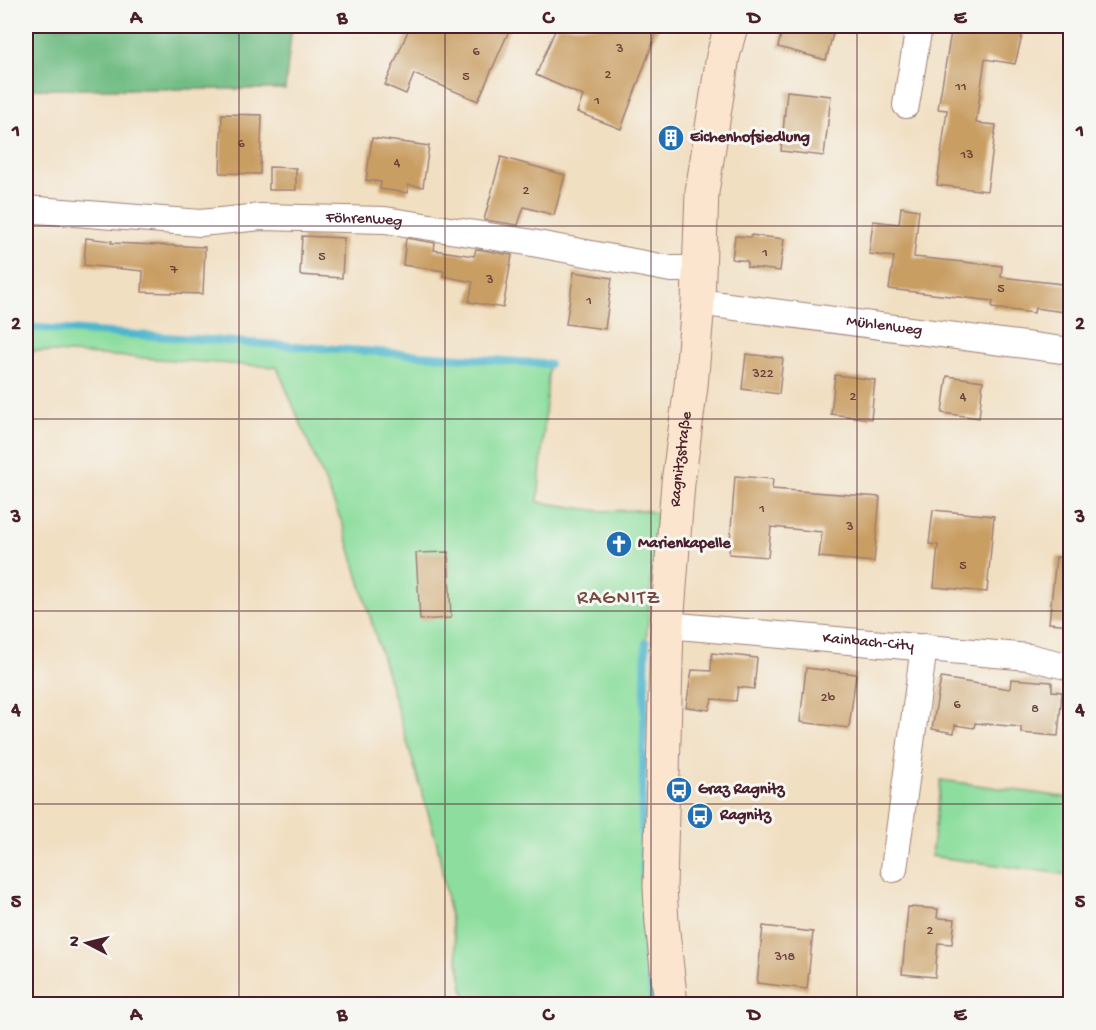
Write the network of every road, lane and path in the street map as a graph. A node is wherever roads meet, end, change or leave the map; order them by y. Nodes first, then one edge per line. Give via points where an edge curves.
1 (731, 26) edge
2 (919, 26) edge
3 (906, 105) dead end
4 (26, 209) edge
5 (698, 269) junction
6 (698, 302) junction
7 (1071, 351) edge
8 (667, 625) junction
9 (924, 647) junction
10 (1071, 667) edge
11 (894, 869) dead end
12 (671, 1005) edge

1 - 5 main road, Ragnitzstraße via 702,192
2 - 3 street
4 - 5 street, Föhrenweg via 200,223 261,217 385,220 671,269
5 - 6 main road, Ragnitzstraße
6 - 7 street, Mühlenweg
6 - 8 main road, Ragnitzstraße
8 - 9 street, Kainbach-City
8 - 12 main road, Ragnitzstraße via 660,887
9 - 10 street, Kainbach-City via 1029,657
9 - 11 street

